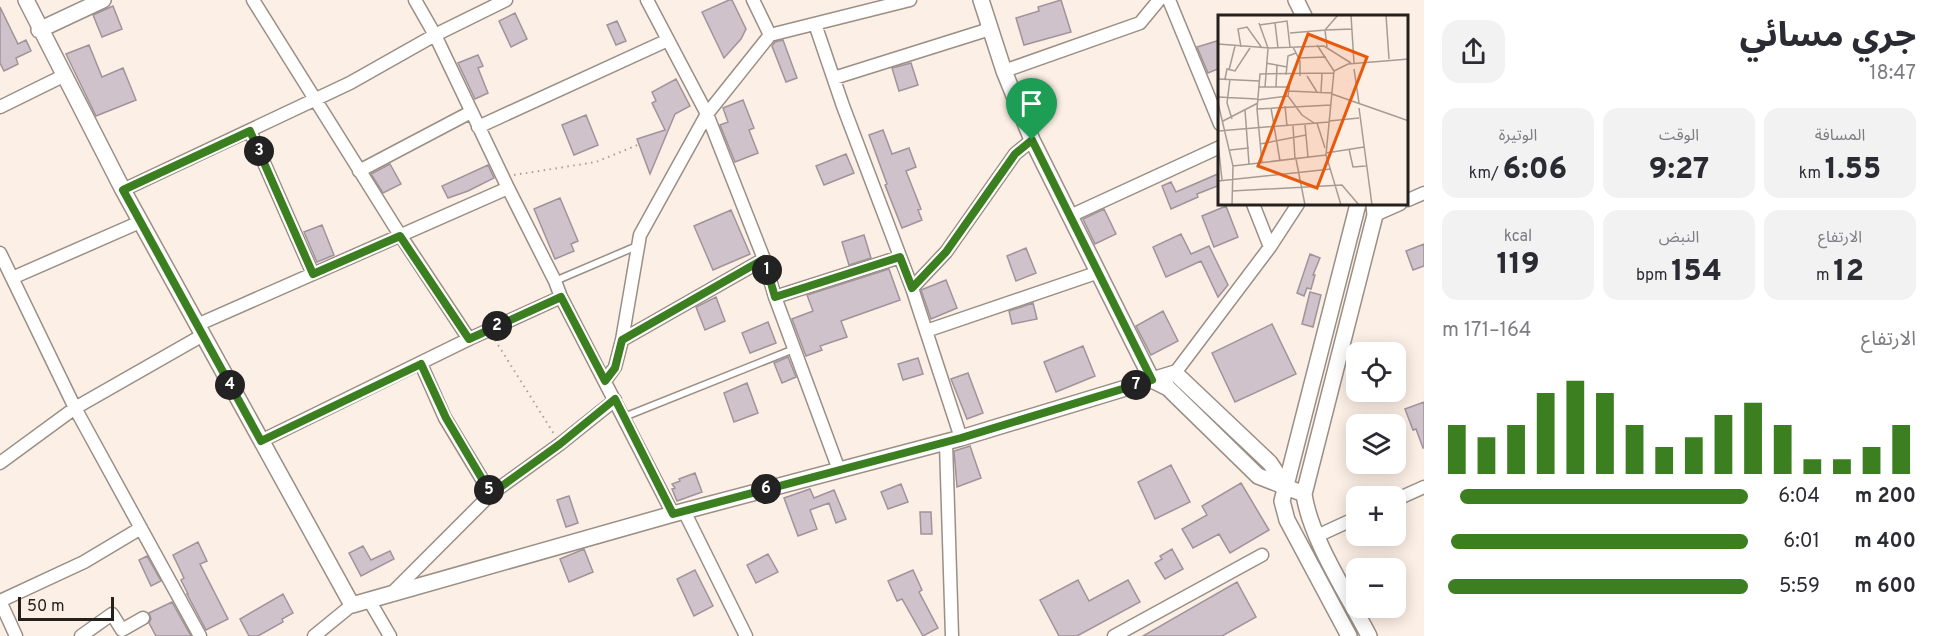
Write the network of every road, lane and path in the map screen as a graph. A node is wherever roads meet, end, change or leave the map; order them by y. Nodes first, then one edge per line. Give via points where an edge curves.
1 (26, 0) edge
2 (103, 0) edge
3 (253, 0) edge
4 (416, 0) edge
5 (506, 0) edge
6 (647, 0) edge
7 (753, 0) edge
8 (853, 0) edge
9 (910, 0) edge
10 (981, 0) edge
11 (1159, 0) edge
12 (1169, 0) edge
13 (1296, 0) edge
14 (858, 13) junction
15 (1304, 15) edge
16 (815, 24) junction
17 (990, 29) junction
18 (39, 30) junction
19 (435, 35) junction
20 (770, 35) junction
21 (668, 40) junction
22 (1004, 72) junction
23 (63, 76) junction
24 (834, 78) junction
25 (315, 100) junction
26 (0, 107) edge
27 (471, 112) junction
28 (707, 114) junction
29 (1218, 119) edge
30 (478, 127) junction
31 (250, 131) junction
32 (1032, 140) junction
33 (640, 144) dead end
34 (1218, 148) edge
35 (359, 171) junction
36 (505, 183) junction
37 (123, 190) junction
38 (1424, 193) edge
39 (1409, 199) edge
40 (1254, 206) edge
41 (1297, 206) edge
42 (1358, 206) edge
43 (1391, 206) edge
44 (1374, 210) edge
45 (1070, 216) junction
46 (140, 222) junction
47 (400, 236) junction
48 (638, 246) junction
49 (1270, 247) junction
50 (0, 253) edge
51 (900, 257) junction
52 (764, 259) junction
53 (1099, 272) junction
54 (313, 274) junction
55 (12, 278) junction
56 (555, 281) junction
57 (912, 288) junction
58 (561, 297) junction
59 (775, 297) junction
60 (200, 330) junction
61 (489, 330) junction
62 (926, 332) junction
63 (469, 339) junction
64 (622, 340) junction
65 (794, 349) junction
66 (421, 364) junction
67 (1175, 373) junction
68 (1152, 380) junction
69 (605, 381) junction
70 (615, 399) junction
71 (75, 408) junction
72 (624, 417) junction
73 (954, 440) junction
74 (261, 441) junction
75 (560, 444) junction
76 (0, 463) edge
77 (839, 470) junction
78 (1285, 486) junction
79 (1424, 487) edge
80 (491, 494) junction
81 (1304, 494) junction
82 (1406, 495) edge
83 (678, 512) junction
84 (1346, 523) edge
85 (141, 528) junction
86 (1317, 537) junction
87 (1262, 555) dead end
88 (391, 594) junction
89 (369, 600) junction
90 (0, 601) edge
91 (352, 605) junction
92 (143, 618) dead end
93 (16, 636) edge
94 (81, 636) edge
95 (200, 636) edge
96 (314, 636) edge
97 (390, 636) edge
98 (746, 636) edge
99 (952, 636) edge
100 (1114, 636) edge
101 (1349, 636) edge
102 (1369, 636) edge

1 - 18 street
2 - 18 street
3 - 25 street
4 - 19 street
5 - 19 street
6 - 21 street
7 - 20 street
8 - 14 street
9 - 14 street
10 - 17 street
11 - 22 street via 1140,23
12 - 29 street
13 - 15 street
14 - 16 street
16 - 20 street
16 - 24 street
17 - 22 street
17 - 24 street
18 - 23 street
19 - 25 street
19 - 27 street
20 - 28 street
21 - 28 street
21 - 30 street
22 - 32 street
23 - 26 street
23 - 37 street
24 - 51 street
25 - 31 street
25 - 35 street
27 - 30 street
27 - 35 street
28 - 48 street via 640,235
28 - 52 street
30 - 36 street
31 - 37 street
31 - 54 street
32 - 45 street
32 - 57 street via 1015,154 946,252
33 - 36 path via 596,162
34 - 45 street
35 - 47 street
36 - 47 street
36 - 56 street
37 - 46 street
38 - 39 street
40 - 49 street
41 - 49 street
42 - 78 street
43 - 44 street
44 - 81 street
45 - 53 street
46 - 55 street
46 - 60 street
47 - 54 street
47 - 63 street
48 - 56 lane
48 - 64 street
49 - 67 street
50 - 55 street
51 - 57 street
51 - 59 street
52 - 59 street
52 - 64 street
53 - 62 street
53 - 68 street
54 - 60 street
55 - 71 street
56 - 58 street
57 - 62 street
58 - 61 street
58 - 69 street
59 - 65 street
60 - 71 street
60 - 74 street
61 - 63 street
61 - 75 path
62 - 73 street
63 - 66 street
64 - 69 street via 615,368
65 - 72 lane
65 - 77 street
66 - 74 street
66 - 80 street via 446,418
67 - 68 street
67 - 78 street via 1270,464
68 - 73 street
68 - 78 street via 1168,388 1258,476
69 - 70 street
70 - 72 street
70 - 75 street
71 - 76 street
71 - 85 street
72 - 83 street
73 - 77 street
73 - 99 street
74 - 91 street
75 - 80 street
77 - 83 street
78 - 81 street
78 - 101 street via 1282,501 1287,520
79 - 82 street
80 - 88 street
81 - 86 street
83 - 88 street
83 - 98 street
84 - 86 street
85 - 90 street via 84,562
85 - 95 street
86 - 102 street
87 - 100 street
88 - 89 street
89 - 91 street
89 - 97 street
90 - 93 street
91 - 96 street
92 - 94 street via 122,630 112,614

